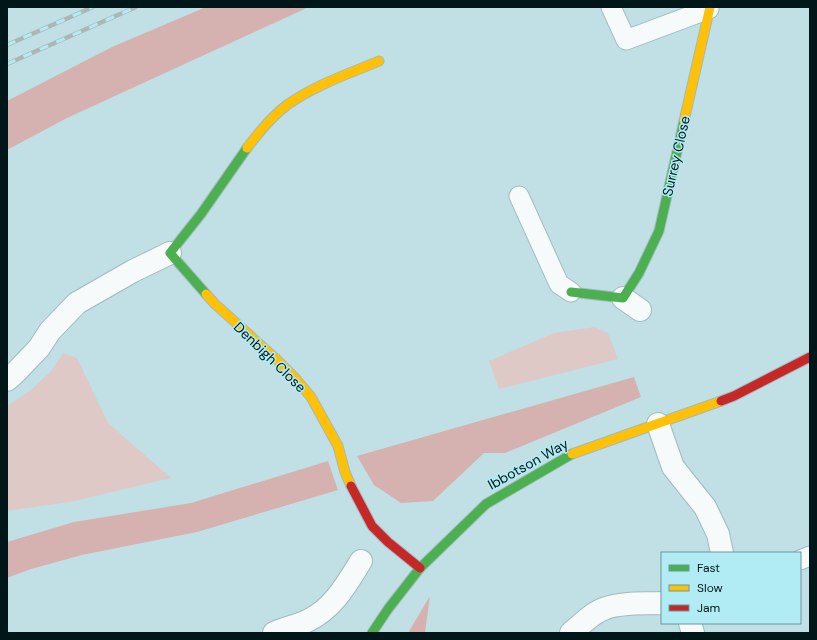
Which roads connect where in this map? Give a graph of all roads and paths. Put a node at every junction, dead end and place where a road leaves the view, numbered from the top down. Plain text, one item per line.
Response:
1 (611, 7) edge
2 (709, 8) edge
3 (379, 61) dead end
4 (519, 196) dead end
5 (170, 253) junction
6 (572, 292) joint
7 (810, 357) edge
8 (7, 380) edge
9 (658, 424) junction
10 (722, 552) edge
11 (361, 562) dead end
12 (420, 568) junction
13 (661, 603) edge
14 (288, 631) edge
15 (372, 633) edge
16 (571, 633) edge

1 - 2 lane
2 - 6 street, Surrey Close
3 - 5 street
4 - 6 lane
5 - 8 street
5 - 12 street, Denbigh Close
7 - 9 street, Ibbotson Way
9 - 10 street
9 - 12 street, Ibbotson Way
11 - 14 street
12 - 15 street, Ibbotson Way
13 - 16 street

